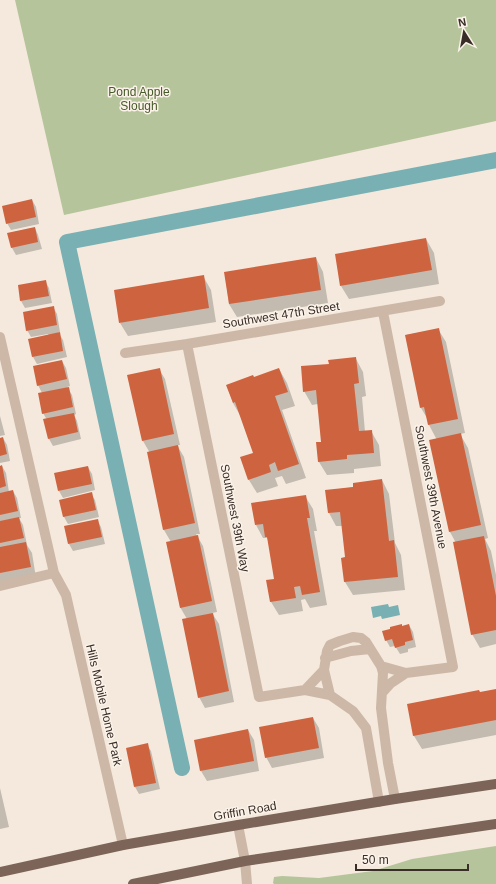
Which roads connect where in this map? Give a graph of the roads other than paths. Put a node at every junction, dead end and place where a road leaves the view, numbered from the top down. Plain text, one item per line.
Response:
1 (440, 301) dead end
2 (383, 312) junction
3 (0, 337) edge
4 (187, 344) junction
5 (125, 353) dead end
6 (54, 573) junction
7 (0, 586) edge
8 (382, 666) junction
9 (324, 670) junction
10 (406, 674) junction
11 (305, 690) junction
12 (382, 693) junction
13 (330, 695) junction
14 (496, 784) edge
15 (396, 799) junction
16 (379, 802) junction
17 (496, 824) edge
18 (238, 825) junction
19 (123, 845) junction
20 (245, 861) junction
21 (0, 872) edge
22 (133, 884) edge
23 (247, 884) edge

1 - 2 street, Southwest 47th Street
2 - 4 street, Southwest 47th Street
2 - 10 street, Southwest 39th Avenue
3 - 6 street, Hills Mobile Home Park
4 - 5 street, Southwest 47th Street
4 - 11 street, Southwest 39th Way
6 - 7 street
6 - 19 street, Hills Mobile Home Park
8 - 9 street
8 - 10 street
8 - 12 street
9 - 11 street
9 - 13 street
10 - 12 street
11 - 13 street
12 - 15 street
13 - 16 street
14 - 15 main road, Griffin Road
15 - 16 main road, Griffin Road
16 - 18 main road, Griffin Road
17 - 20 main road
18 - 19 main road, Griffin Road
18 - 20 street
19 - 21 main road, Griffin Road
20 - 22 main road
20 - 23 street

